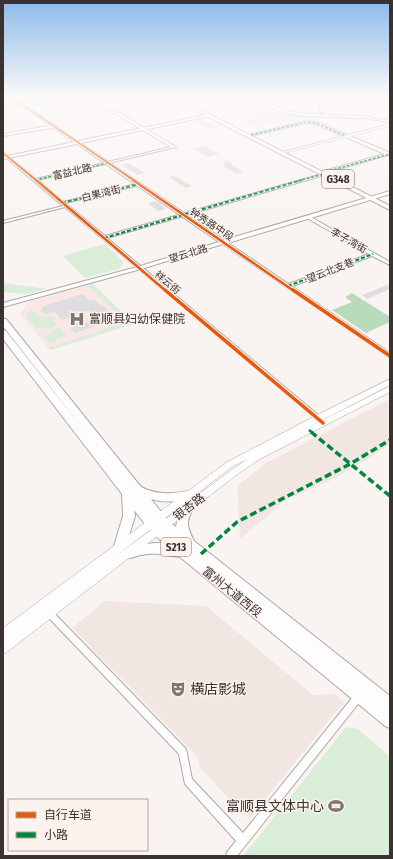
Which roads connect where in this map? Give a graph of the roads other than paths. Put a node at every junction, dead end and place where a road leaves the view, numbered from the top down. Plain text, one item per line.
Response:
1 (71, 137) edge
2 (106, 137) edge
3 (157, 137) edge
4 (252, 137) edge
5 (254, 137) edge
6 (348, 137) joint
7 (79, 143) junction
8 (3, 153) edge
9 (284, 153) junction
10 (390, 155) edge
11 (5, 158) edge
12 (108, 163) junction
13 (324, 173) junction
14 (35, 180) junction
15 (139, 184) junction
16 (390, 192) edge
17 (373, 198) junction
18 (64, 205) junction
19 (390, 206) edge
20 (184, 215) junction
21 (308, 217) junction
22 (3, 222) edge
23 (104, 238) junction
24 (224, 242) junction
25 (373, 254) junction
26 (390, 264) edge
27 (139, 268) junction
28 (288, 286) junction
29 (3, 304) edge
30 (3, 321) edge
31 (3, 333) edge
32 (390, 356) edge
33 (390, 382) edge
34 (390, 389) edge
35 (321, 420) junction
36 (132, 492) junction
37 (188, 501) junction
38 (158, 524) junction
39 (124, 550) junction
40 (189, 551) junction
41 (49, 613) junction
42 (3, 635) edge
43 (3, 648) edge
44 (359, 696) junction
45 (390, 705) edge
46 (390, 721) edge
47 (243, 841) junction
48 (231, 856) edge

1 - 7 street, 钟秀路中段
2 - 7 street
3 - 12 street, 富益北路
4 - 9 main road, G348
5 - 9 main road, G348
6 - 9 main road
6 - 10 street
7 - 11 street
7 - 12 street, 钟秀路中段
8 - 11 street, 祥云街
9 - 13 main road, G348
10 - 13 street
11 - 14 street, 祥云街
12 - 14 street, 富益北路
12 - 15 street, 钟秀路中段
13 - 17 main road, G348
13 - 20 street
14 - 18 street, 祥云街
15 - 18 street, 白果湾街
15 - 20 street, 钟秀路中段
16 - 17 street, 望云北路
17 - 19 main road, G348
17 - 21 street, 望云北路
18 - 22 street, 白果湾街
18 - 23 street, 祥云街
20 - 23 street
20 - 24 street, 钟秀路中段
21 - 24 street, 望云北路
21 - 25 street, 李子湾街
23 - 27 street, 祥云街
24 - 27 street, 望云北路
24 - 28 street, 钟秀路中段
25 - 26 street, 李子湾街
25 - 28 street, 望云北支巷
27 - 29 street, 望云北路
27 - 35 street, 祥云街
28 - 32 street, 钟秀路中段
30 - 36 main road, 富州大道西段 / S213
31 - 36 main road, 富州大道西段 / S213
33 - 35 main road, 银杏路
34 - 35 main road, 银杏路
35 - 37 main road, 银杏路
36 - 37 main road
36 - 38 main road, 富州大道西段 / S213
36 - 39 main road
37 - 38 main road, 银杏路
37 - 40 main road
38 - 39 main road, 银杏路
38 - 40 main road, 富州大道西段 / S213
39 - 40 main road
39 - 41 main road, 银杏路
39 - 42 main road, 银杏路
40 - 44 main road, 富州大道西段 / S213
40 - 45 main road, 富州大道西段 / S213
41 - 43 main road, 银杏路
41 - 47 street
44 - 46 main road, 富州大道西段 / S213
44 - 47 street
47 - 48 street

